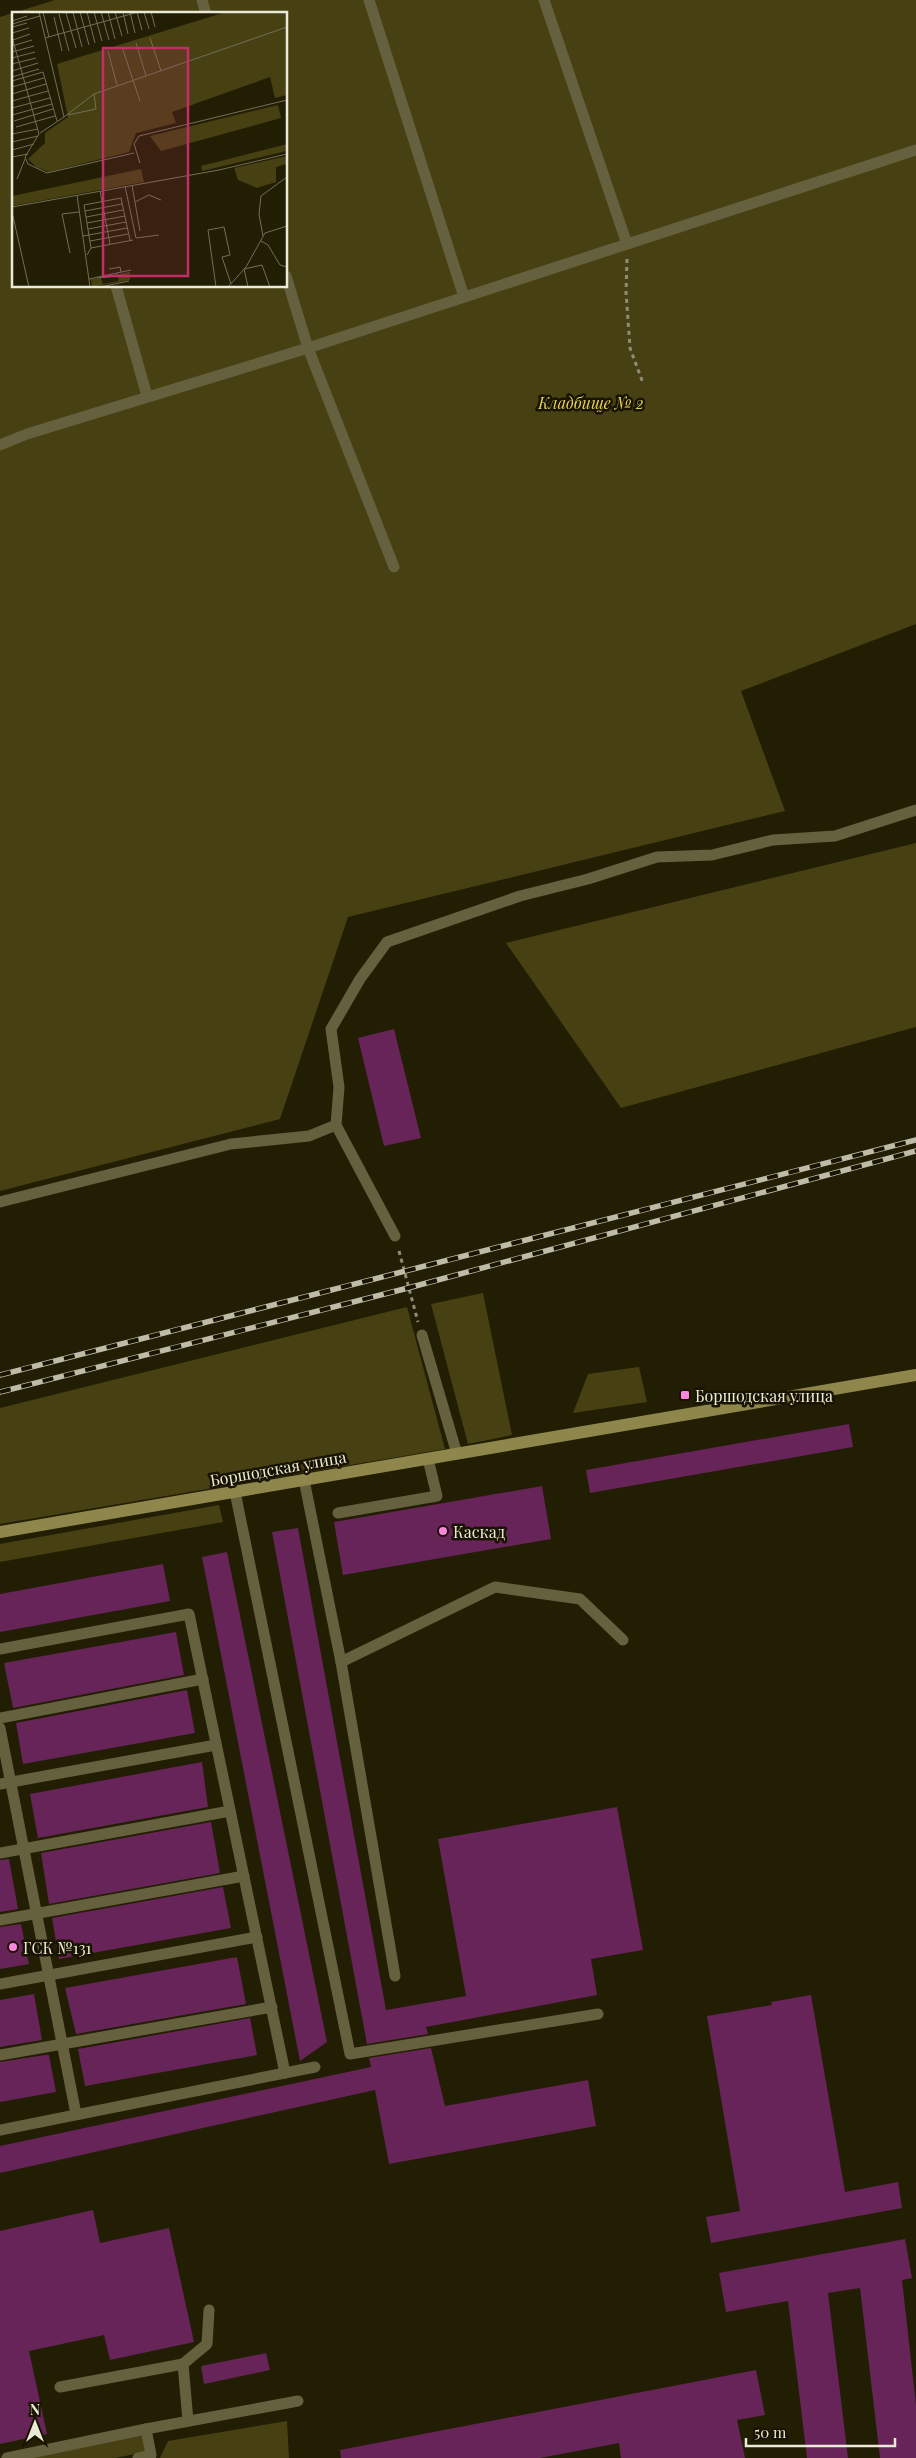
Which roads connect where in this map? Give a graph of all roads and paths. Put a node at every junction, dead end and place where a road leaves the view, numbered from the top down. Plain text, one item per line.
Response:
1 (368, 0) edge
2 (544, 0) edge
3 (916, 150) edge
4 (627, 244) junction
5 (288, 283) edge
6 (117, 288) edge
7 (464, 297) junction
8 (308, 348) junction
9 (643, 383) dead end
10 (147, 396) junction
11 (0, 445) edge
12 (394, 568) dead end
13 (916, 810) edge
14 (336, 1125) junction
15 (0, 1202) edge
16 (395, 1236) joint
17 (422, 1335) joint
18 (916, 1375) edge
19 (458, 1454) junction
20 (428, 1459) junction
21 (304, 1480) junction
22 (235, 1492) junction
23 (338, 1513) dead end
24 (0, 1532) edge
25 (623, 1640) dead end
26 (0, 1649) edge
27 (341, 1662) junction
28 (203, 1679) junction
29 (0, 1718) edge
30 (0, 1728) edge
31 (216, 1744) junction
32 (5, 1783) edge
33 (230, 1811) junction
34 (24, 1848) junction
35 (0, 1853) edge
36 (244, 1876) junction
37 (37, 1914) junction
38 (0, 1920) edge
39 (257, 1937) junction
40 (49, 1975) junction
41 (395, 1976) dead end
42 (0, 1984) edge
43 (272, 2007) junction
44 (598, 2014) dead end
45 (62, 2044) junction
46 (0, 2055) edge
47 (315, 2067) dead end
48 (285, 2073) junction
49 (76, 2114) junction
50 (0, 2130) edge
51 (209, 2310) dead end
52 (183, 2364) junction
53 (60, 2387) dead end
54 (298, 2401) dead end
55 (188, 2421) junction
56 (146, 2429) junction
57 (7, 2458) edge
58 (138, 2458) edge

1 - 7 lane
2 - 4 lane
3 - 4 lane
4 - 7 lane
4 - 9 path
5 - 8 lane
6 - 10 lane
7 - 8 lane
8 - 10 lane
8 - 12 lane
10 - 11 lane
13 - 14 lane
14 - 15 lane
14 - 16 lane
16 - 17 path
17 - 19 lane
18 - 19 street, Боршодская улица
19 - 20 street, Боршодская улица
20 - 21 street, Боршодская улица
20 - 23 lane
21 - 22 street, Боршодская улица
21 - 27 lane
22 - 24 street, Боршодская улица
22 - 44 lane
25 - 27 lane
26 - 28 lane
27 - 41 lane
28 - 29 lane
28 - 31 lane
30 - 32 lane
31 - 32 lane
31 - 33 lane
32 - 34 lane
33 - 34 lane
33 - 36 lane
34 - 35 lane
34 - 37 lane
36 - 37 lane
36 - 39 lane
37 - 38 lane
37 - 40 lane
39 - 40 lane
39 - 43 lane
40 - 42 lane
40 - 45 lane
43 - 45 lane
43 - 48 lane
45 - 46 lane
45 - 49 lane
47 - 48 lane
48 - 49 lane
49 - 50 lane
51 - 52 lane
52 - 53 lane
52 - 55 lane
54 - 55 lane
55 - 56 lane
56 - 57 lane
56 - 58 lane

